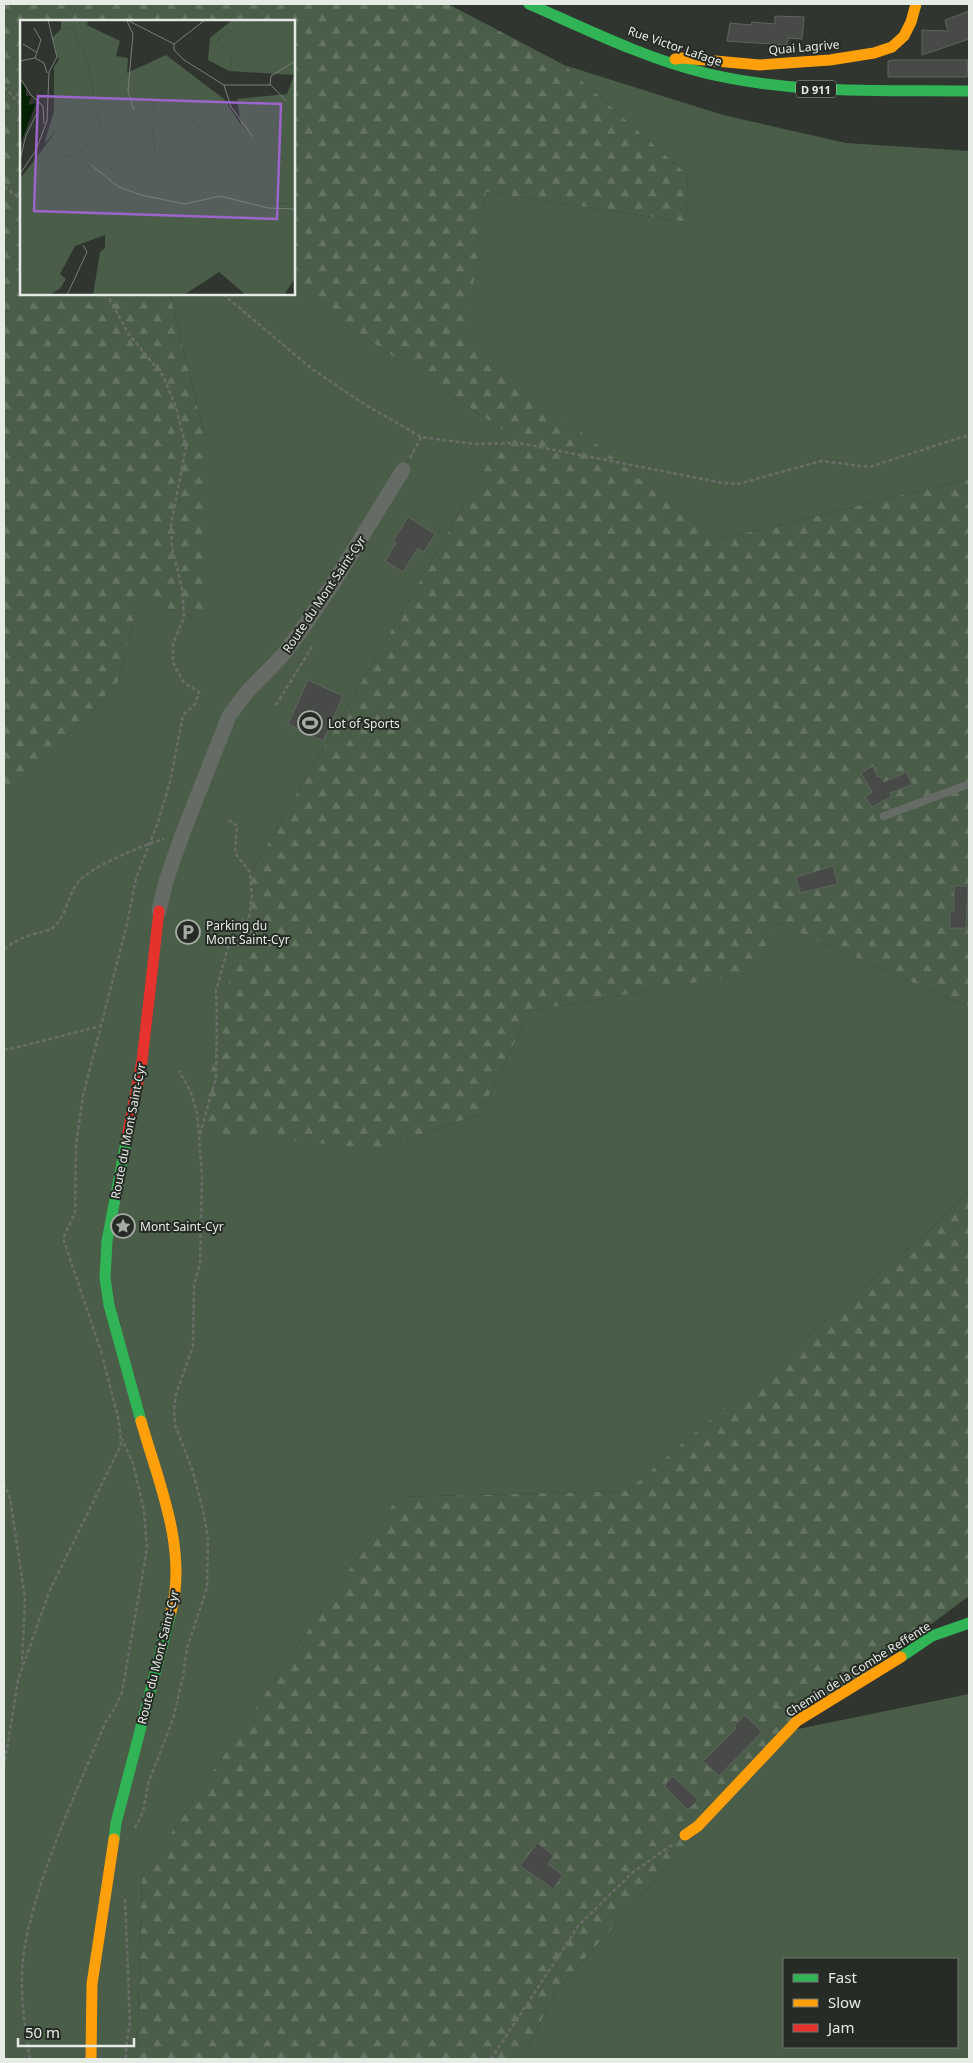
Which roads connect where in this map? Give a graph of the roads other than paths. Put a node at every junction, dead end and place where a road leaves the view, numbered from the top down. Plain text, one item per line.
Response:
1 (529, 4) edge
2 (916, 4) edge
3 (667, 60) junction
4 (969, 91) edge
5 (403, 470) road end
6 (969, 784) edge
7 (884, 816) dead end
8 (160, 911) joint
9 (969, 1623) edge
10 (685, 1835) road end
11 (91, 2059) edge

1 - 3 street, Rue Victor Lafage / D 911
2 - 3 street, Quai Lagrive
3 - 4 street, Rue Victor Lafage / D 911
5 - 8 street, Route du Mont Saint-Cyr
6 - 7 lane
8 - 11 street, Route du Mont Saint-Cyr
9 - 10 street, Chemin de la Combe Reffente

